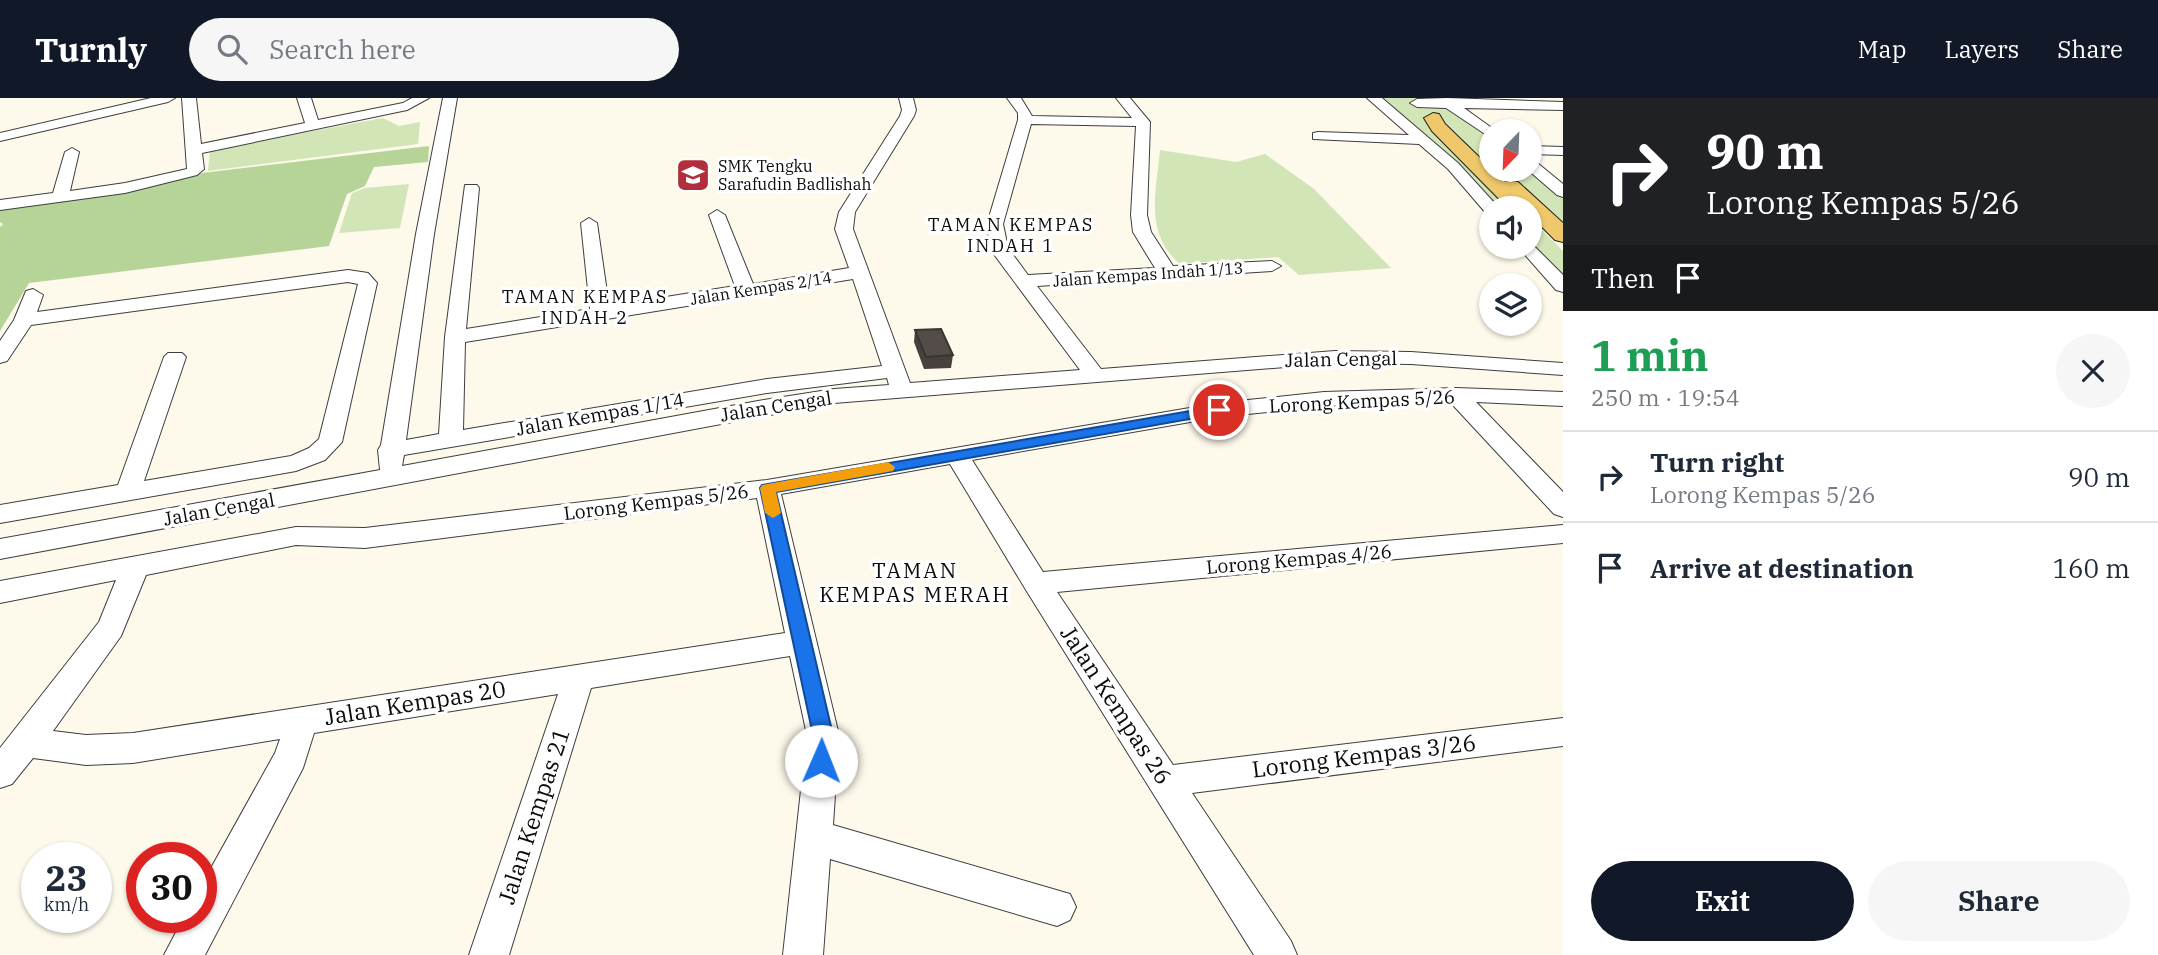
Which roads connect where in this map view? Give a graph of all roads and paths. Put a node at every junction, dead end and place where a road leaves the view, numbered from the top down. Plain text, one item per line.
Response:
1 (95, 98) edge
2 (168, 98) edge
3 (189, 98) edge
4 (304, 98) edge
5 (450, 98) edge
6 (905, 98) edge
7 (1014, 98) edge
8 (1123, 98) edge
9 (1374, 98) edge
10 (1533, 98) edge
11 (1563, 99) edge
12 (420, 100) edge
13 (1414, 100) edge
14 (1446, 101) edge
15 (1563, 106) edge
16 (95, 113) junction
17 (1462, 113) junction
18 (1563, 115) edge
19 (1433, 118) junction
20 (1025, 120) junction
21 (1143, 122) junction
22 (313, 125) junction
23 (1479, 125) edge
24 (1318, 136) dead end
25 (0, 137) edge
26 (1422, 140) junction
27 (194, 150) junction
28 (1542, 150) edge
29 (1563, 151) edge
30 (72, 152) dead end
31 (1479, 156) edge
32 (1542, 174) edge
33 (1506, 182) edge
34 (471, 188) dead end
35 (1563, 192) edge
36 (1480, 196) edge
37 (1508, 196) edge
38 (60, 197) junction
39 (0, 205) edge
40 (717, 215) dead end
41 (589, 223) dead end
42 (1542, 230) edge
43 (1563, 235) edge
44 (1563, 251) edge
45 (1538, 259) edge
46 (1272, 266) dead end
47 (860, 272) junction
48 (1167, 272) junction
49 (1024, 281) junction
50 (1563, 286) edge
51 (746, 290) junction
52 (33, 295) dead end
53 (600, 313) junction
54 (24, 320) junction
55 (454, 337) junction
56 (0, 357) edge
57 (175, 357) dead end
58 (1563, 369) edge
59 (1095, 376) junction
60 (898, 380) junction
61 (1456, 396) junction
62 (1563, 399) edge
63 (451, 439) junction
64 (390, 450) junction
65 (957, 455) junction
66 (389, 478) junction
67 (768, 488) junction
68 (128, 492) junction
69 (1563, 508) edge
70 (0, 514) edge
71 (1563, 534) edge
72 (0, 549) edge
73 (135, 567) junction
74 (1036, 583) junction
75 (0, 592) edge
76 (803, 642) junction
77 (579, 677) junction
78 (301, 721) junction
79 (1563, 732) edge
80 (26, 743) junction
81 (0, 773) edge
82 (1166, 781) junction
83 (814, 837) junction
84 (1057, 907) dead end
85 (184, 955) edge
86 (489, 955) edge
87 (803, 955) edge
88 (1277, 955) edge

1 - 16 street
2 - 16 street
3 - 27 street
4 - 22 street
5 - 64 street
6 - 47 street
7 - 20 street
8 - 21 street
9 - 26 street
10 - 11 street
12 - 22 street
13 - 14 street
13 - 19 main road
14 - 15 street
14 - 17 street
16 - 25 street
17 - 18 street
17 - 23 street
19 - 31 main road
19 - 37 main road
20 - 21 street
20 - 49 street
21 - 48 street
22 - 27 street
24 - 26 street
26 - 36 street
27 - 38 street
28 - 29 street
30 - 38 street
32 - 35 street
33 - 43 main road
34 - 55 street
38 - 39 street
40 - 51 street
41 - 53 street
42 - 44 main road
45 - 50 street
46 - 48 street, Jalan Kempas Indah 1/13
47 - 51 street, Jalan Kempas 2/14
47 - 60 street
48 - 49 street, Jalan Kempas Indah 1/13
49 - 59 street
51 - 53 street, Jalan Kempas 2/14
52 - 54 street
53 - 55 street, Jalan Kempas 2/14
54 - 56 street
54 - 68 street
55 - 63 street
57 - 68 street
58 - 59 street, Jalan Cengal
59 - 60 street, Jalan Cengal
60 - 63 street, Jalan Kempas 1/14
60 - 66 street, Jalan Cengal
61 - 62 street, Lorong Kempas 5/26
61 - 65 street, Lorong Kempas 5/26
61 - 69 street
63 - 64 street, Jalan Kempas 1/14
64 - 66 street
65 - 67 street, Lorong Kempas 5/26
65 - 74 street, Jalan Kempas 26
66 - 72 street, Jalan Cengal
67 - 73 street, Lorong Kempas 5/26
67 - 76 street
68 - 70 street
71 - 74 street, Lorong Kempas 4/26
73 - 75 street, Lorong Kempas 5/26
73 - 80 street
74 - 82 street, Jalan Kempas 26
76 - 77 street, Jalan Kempas 20
76 - 83 street
77 - 78 street, Jalan Kempas 20
77 - 86 street, Jalan Kempas 21
78 - 80 street, Jalan Kempas 20
78 - 85 street
79 - 82 street, Lorong Kempas 3/26
80 - 81 street
82 - 88 street, Jalan Kempas 26
83 - 84 street
83 - 87 street

